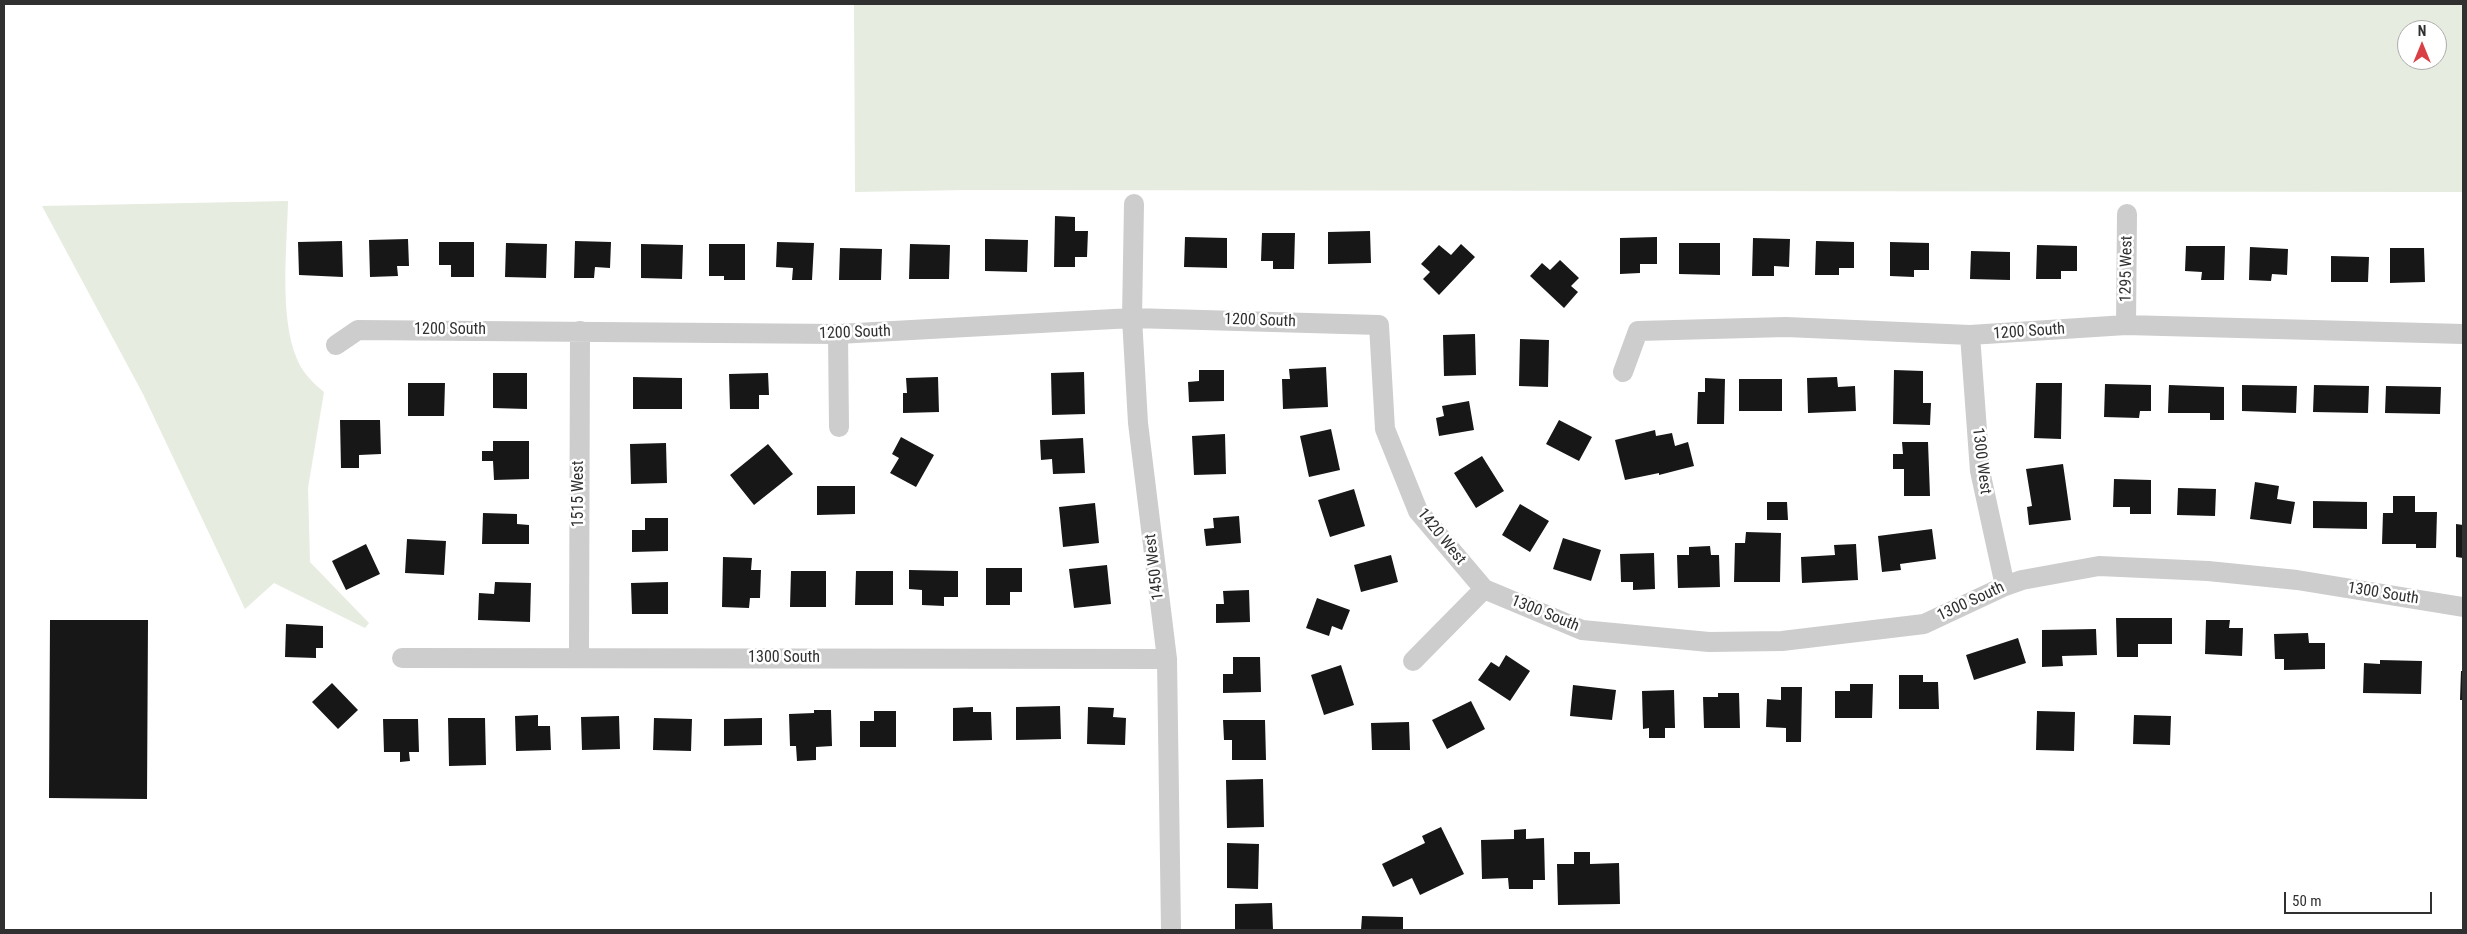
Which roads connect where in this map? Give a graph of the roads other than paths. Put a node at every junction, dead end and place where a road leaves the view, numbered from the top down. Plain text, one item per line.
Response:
1 (1134, 204) dead end
2 (2127, 214) dead end
3 (1132, 318) junction
4 (1379, 325) joint
5 (2126, 325) junction
6 (580, 331) junction
7 (838, 334) junction
8 (2463, 334) edge
9 (1970, 335) junction
10 (336, 345) dead end
11 (1623, 372) dead end
12 (839, 427) dead end
13 (2005, 586) junction
14 (1484, 589) junction
15 (2463, 607) edge
16 (579, 657) junction
17 (402, 658) dead end
18 (1167, 659) junction
19 (1413, 661) dead end
20 (1171, 930) edge

1 - 3 street, 1450 West
2 - 5 street, 1295 West
3 - 4 street, 1200 South
3 - 7 street, 1200 South
3 - 18 street, 1450 West
4 - 14 street, 1420 West
5 - 8 street, 1200 South
5 - 9 street, 1200 South
6 - 7 street, 1200 South
6 - 10 street, 1200 South
6 - 16 street, 1515 West
7 - 12 street
9 - 11 street, 1200 South
9 - 13 street, 1300 West
13 - 14 street, 1300 South
13 - 15 street, 1300 South
14 - 19 street
16 - 17 street, 1300 South
16 - 18 street, 1300 South
18 - 20 street, 1450 West

